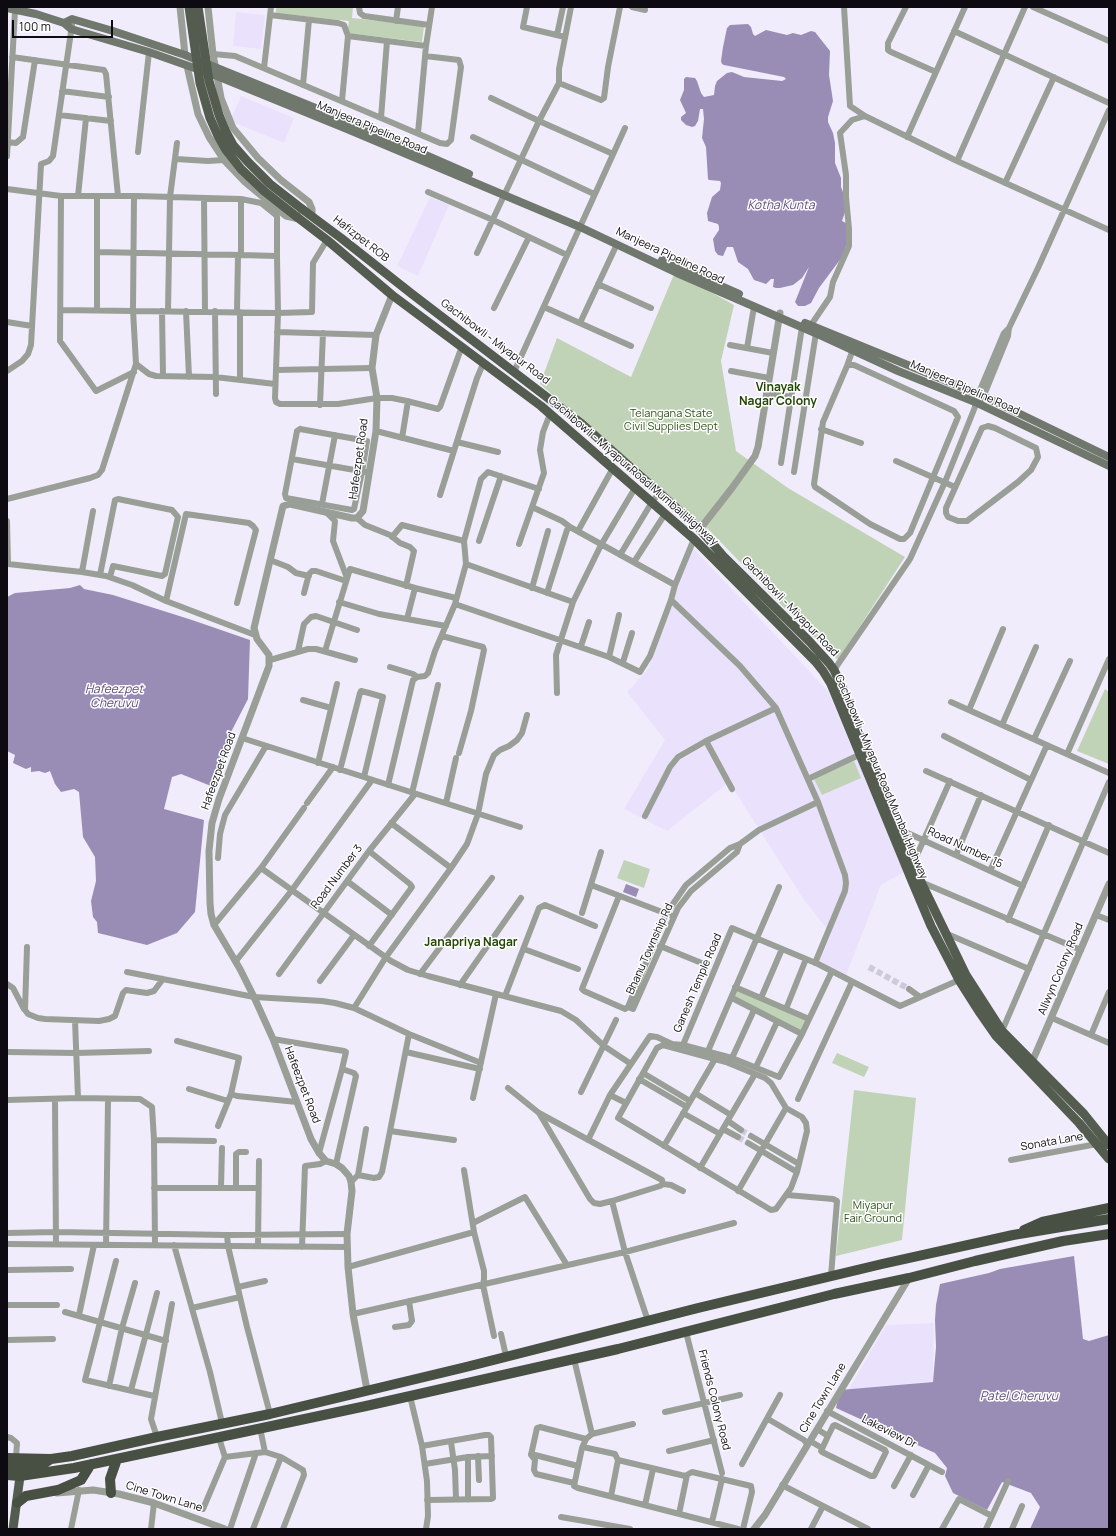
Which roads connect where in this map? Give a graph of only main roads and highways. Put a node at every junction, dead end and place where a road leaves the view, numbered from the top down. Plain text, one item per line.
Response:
1 (189, 7) edge
2 (198, 7) edge
3 (11, 9) edge
4 (33, 11) edge
5 (64, 23) junction
6 (330, 118) junction
7 (300, 215) junction
8 (581, 225) junction
9 (395, 281) joint
10 (780, 315) junction
11 (888, 361) junction
12 (1109, 457) edge
13 (1109, 466) edge
14 (731, 570) junction
15 (1109, 1145) edge
16 (1109, 1159) edge
17 (1109, 1208) edge
18 (1109, 1219) edge
19 (1109, 1234) edge
20 (1014, 1235) junction
21 (187, 1430) junction
22 (172, 1434) junction
23 (191, 1444) junction
24 (175, 1447) junction
25 (51, 1459) junction
26 (117, 1459) junction
27 (92, 1464) junction
28 (9, 1469) edge
29 (20, 1472) junction
30 (111, 1493) road end
31 (17, 1503) junction
32 (13, 1529) edge

1 - 7 main road, bridge
2 - 7 main road, bridge
3 - 4 main road
4 - 5 main road
5 - 6 main road, Manjeera Pipeline Road
5 - 6 main road, Manjeera Pipeline Road
6 - 8 main road, Manjeera Pipeline Road
7 - 9 main road, Hafizpet ROB
7 - 14 main road, Gachibowli - Miyapur Road Mumbai Highway
8 - 10 main road, Manjeera Pipeline Road
8 - 10 main road, Manjeera Pipeline Road
9 - 14 main road, Gachibowli - Miyapur Road
10 - 11 main road, Manjeera Pipeline Road
10 - 11 main road, Manjeera Pipeline Road
11 - 12 main road, Manjeera Pipeline Road
11 - 13 main road, Manjeera Pipeline Road
14 - 15 main road, Gachibowli - Miyapur Road
14 - 16 main road, Gachibowli - Miyapur Road Mumbai Highway
17 - 20 highway
18 - 20 highway
19 - 23 highway
20 - 21 highway
21 - 22 highway
21 - 23 highway
22 - 24 highway
22 - 25 highway
23 - 24 highway
24 - 26 highway
25 - 28 highway
25 - 29 highway
26 - 27 highway
26 - 30 highway
27 - 29 highway
27 - 31 highway
28 - 29 highway
29 - 31 main road
31 - 32 main road

